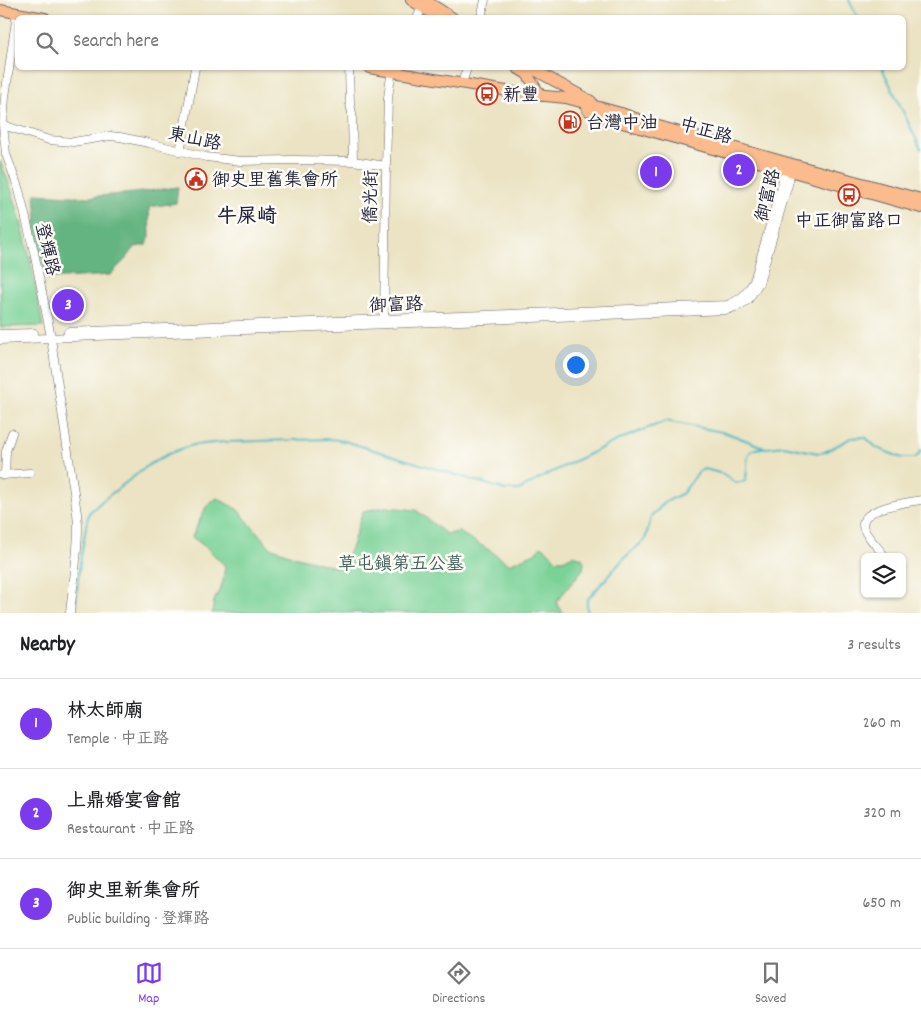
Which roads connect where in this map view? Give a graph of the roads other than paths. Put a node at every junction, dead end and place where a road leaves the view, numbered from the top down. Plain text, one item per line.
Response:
1 (411, 0) edge
2 (485, 0) edge
3 (424, 3) edge
4 (0, 10) edge
5 (17, 13) joint
6 (29, 15) edge
7 (418, 15) edge
8 (436, 15) edge
9 (446, 15) edge
10 (482, 15) edge
11 (15, 26) edge
12 (195, 70) edge
13 (349, 70) edge
14 (392, 70) edge
15 (397, 70) edge
16 (466, 70) edge
17 (520, 70) edge
18 (535, 70) edge
19 (462, 84) junction
20 (541, 96) junction
21 (605, 108) junction
22 (3, 124) junction
23 (180, 152) junction
24 (352, 161) junction
25 (386, 166) junction
26 (790, 169) junction
27 (921, 199) edge
28 (921, 208) edge
29 (384, 322) junction
30 (0, 334) edge
31 (51, 335) junction
32 (0, 340) edge
33 (12, 433) dead end
34 (30, 473) dead end
35 (3, 475) edge
36 (921, 500) edge
37 (882, 553) edge
38 (70, 613) edge

1 - 3 main road
2 - 10 street
3 - 7 street
3 - 8 main road
3 - 9 main road
4 - 5 main road
5 - 6 main road
11 - 22 street, 登輝路
12 - 23 street
13 - 24 street
14 - 25 street, 僑光街
15 - 19 main road, 中正路
16 - 19 street
17 - 20 main road
18 - 21 main road
19 - 20 main road, 中正路
20 - 21 main road, 中正路
20 - 26 main road, 中正路
21 - 26 main road, 中正路
22 - 23 street, 東山路
22 - 31 street, 登輝路
23 - 24 street, 東山路
24 - 25 street, 東山路
25 - 29 street, 僑光街
26 - 27 main road, 中正路
26 - 28 main road, 中正路
26 - 29 street, 御富路
29 - 31 street, 御富路
30 - 31 street, 御富路
31 - 32 street, 御富路
31 - 38 street, 登輝路
33 - 35 street
34 - 35 street
36 - 37 street

